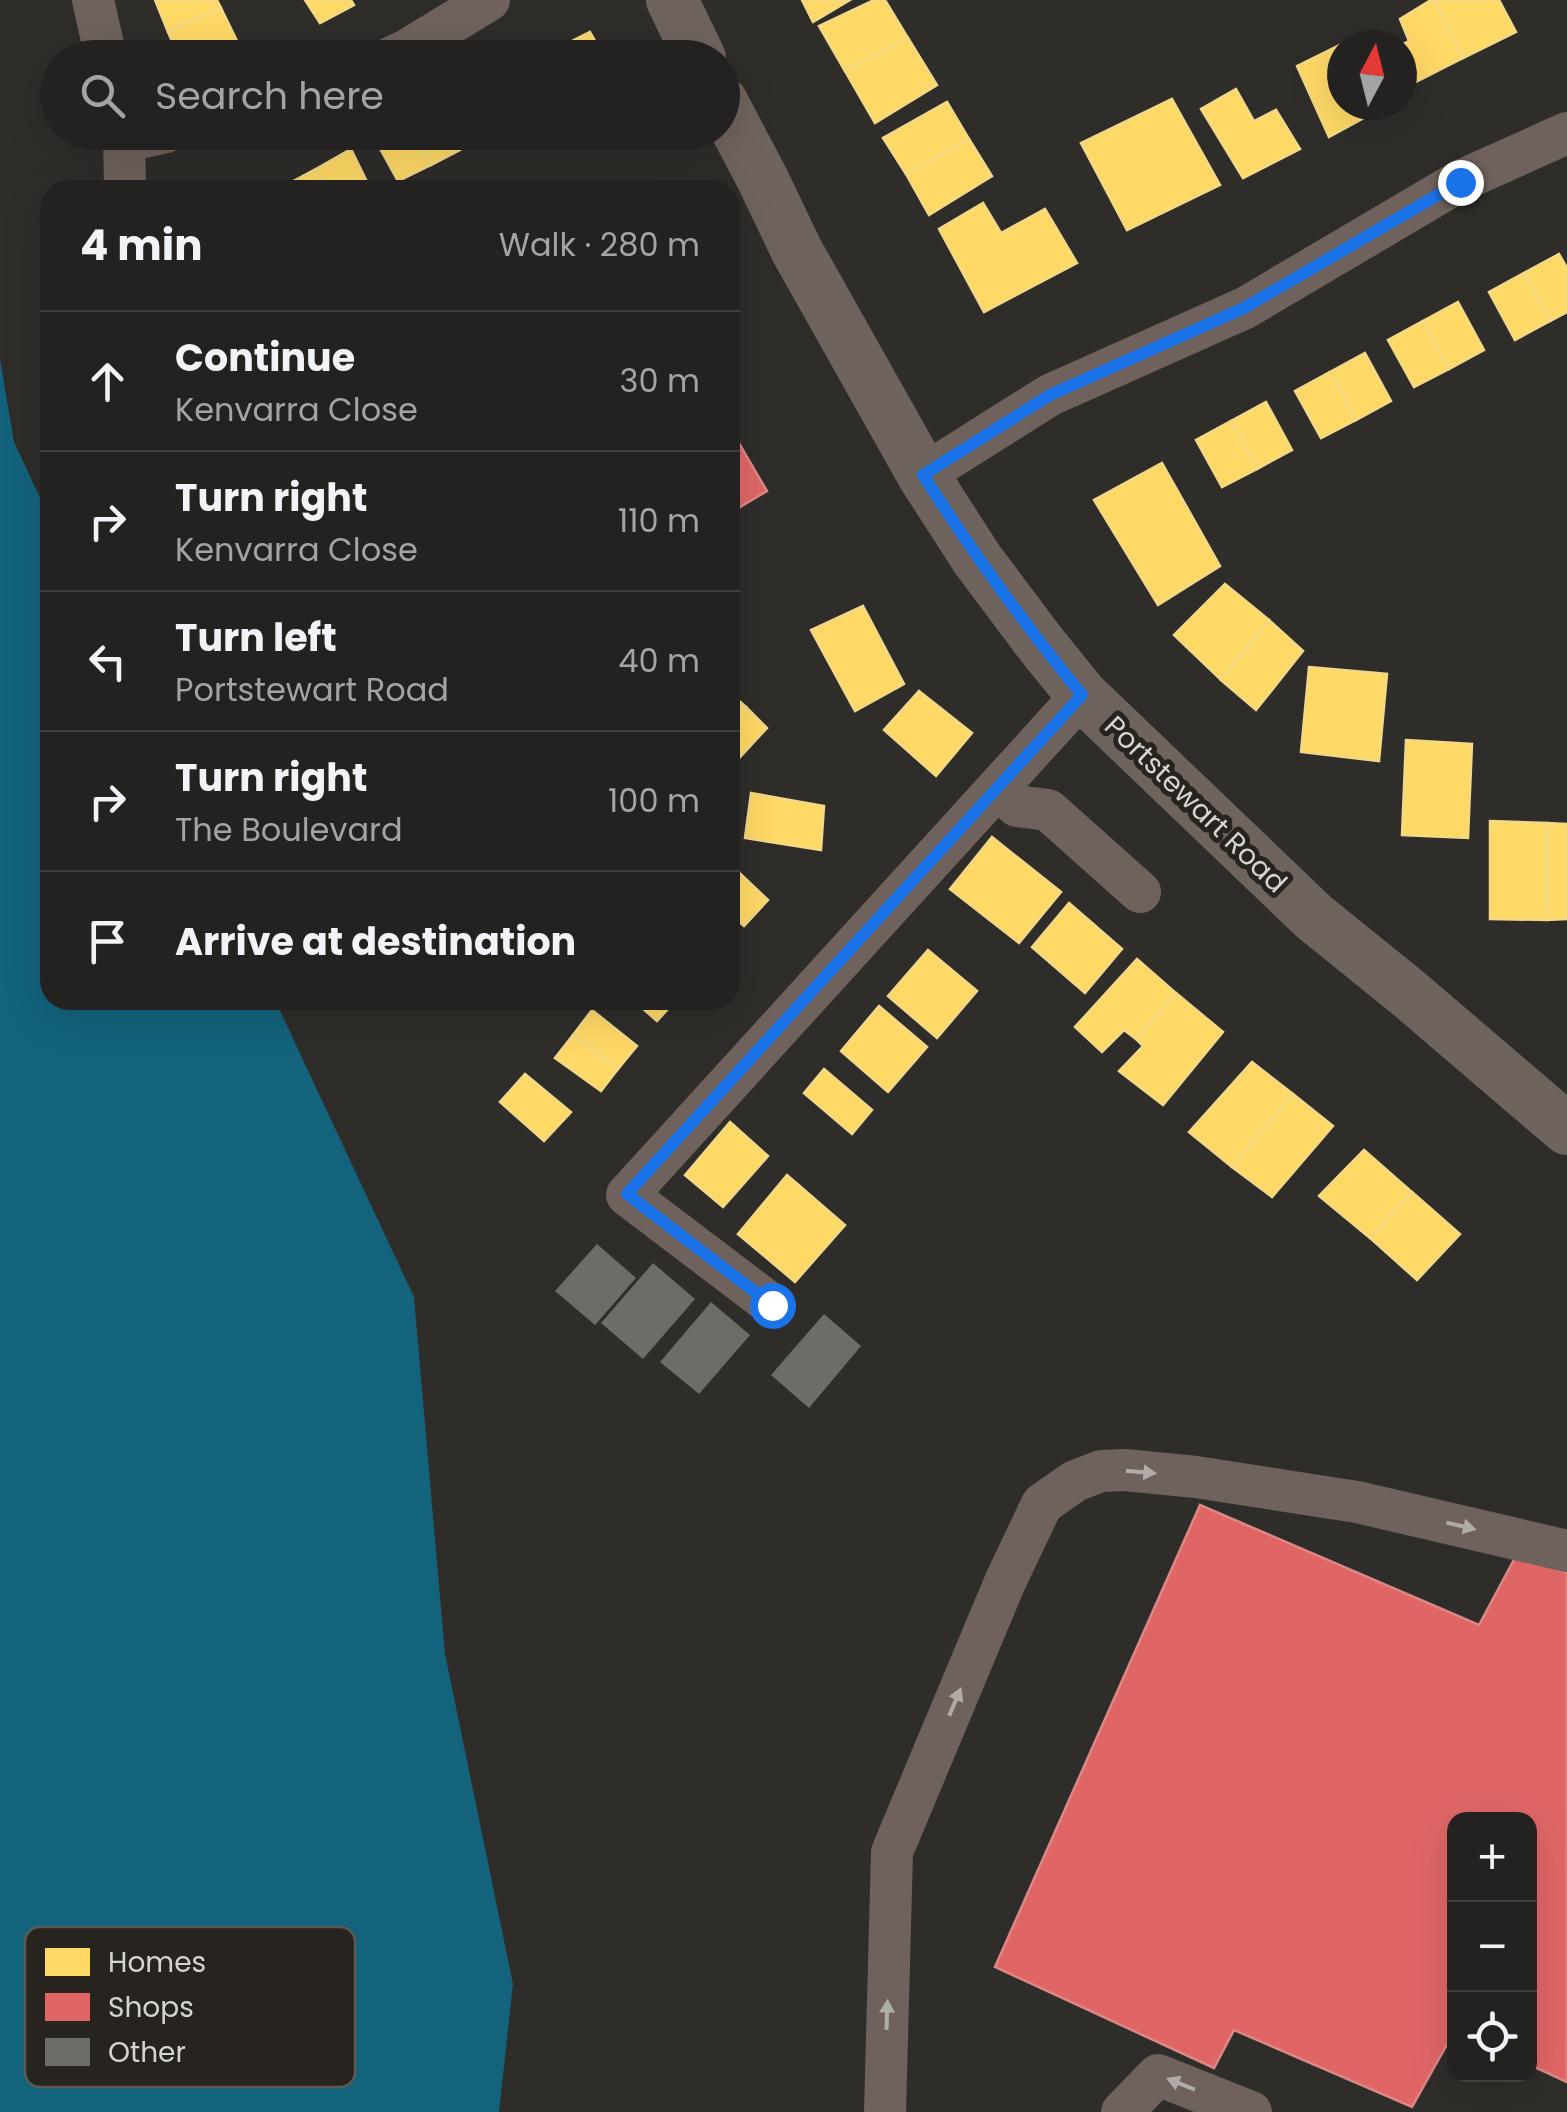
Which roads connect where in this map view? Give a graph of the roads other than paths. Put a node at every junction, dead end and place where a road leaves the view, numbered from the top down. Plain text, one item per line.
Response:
1 (92, 0) edge
2 (488, 0) edge
3 (672, 0) edge
4 (102, 40) edge
5 (423, 40) edge
6 (691, 40) edge
7 (1567, 133) edge
8 (740, 136) edge
9 (135, 150) edge
10 (128, 180) edge
11 (923, 475) junction
12 (1082, 695) junction
13 (997, 789) junction
14 (1140, 892) dead end
15 (1567, 1129) edge
16 (772, 1305) dead end
17 (1567, 1550) edge
18 (884, 2112) edge
19 (1122, 2112) edge
20 (1251, 2112) edge

1 - 4 street
2 - 5 street
3 - 6 main road
7 - 11 street
8 - 11 main road, Portstewart Road
9 - 10 street
11 - 12 main road, Portstewart Road
12 - 13 street
12 - 15 main road, Portstewart Road
13 - 14 street
13 - 16 street
18 -> 17 street
20 -> 19 street

